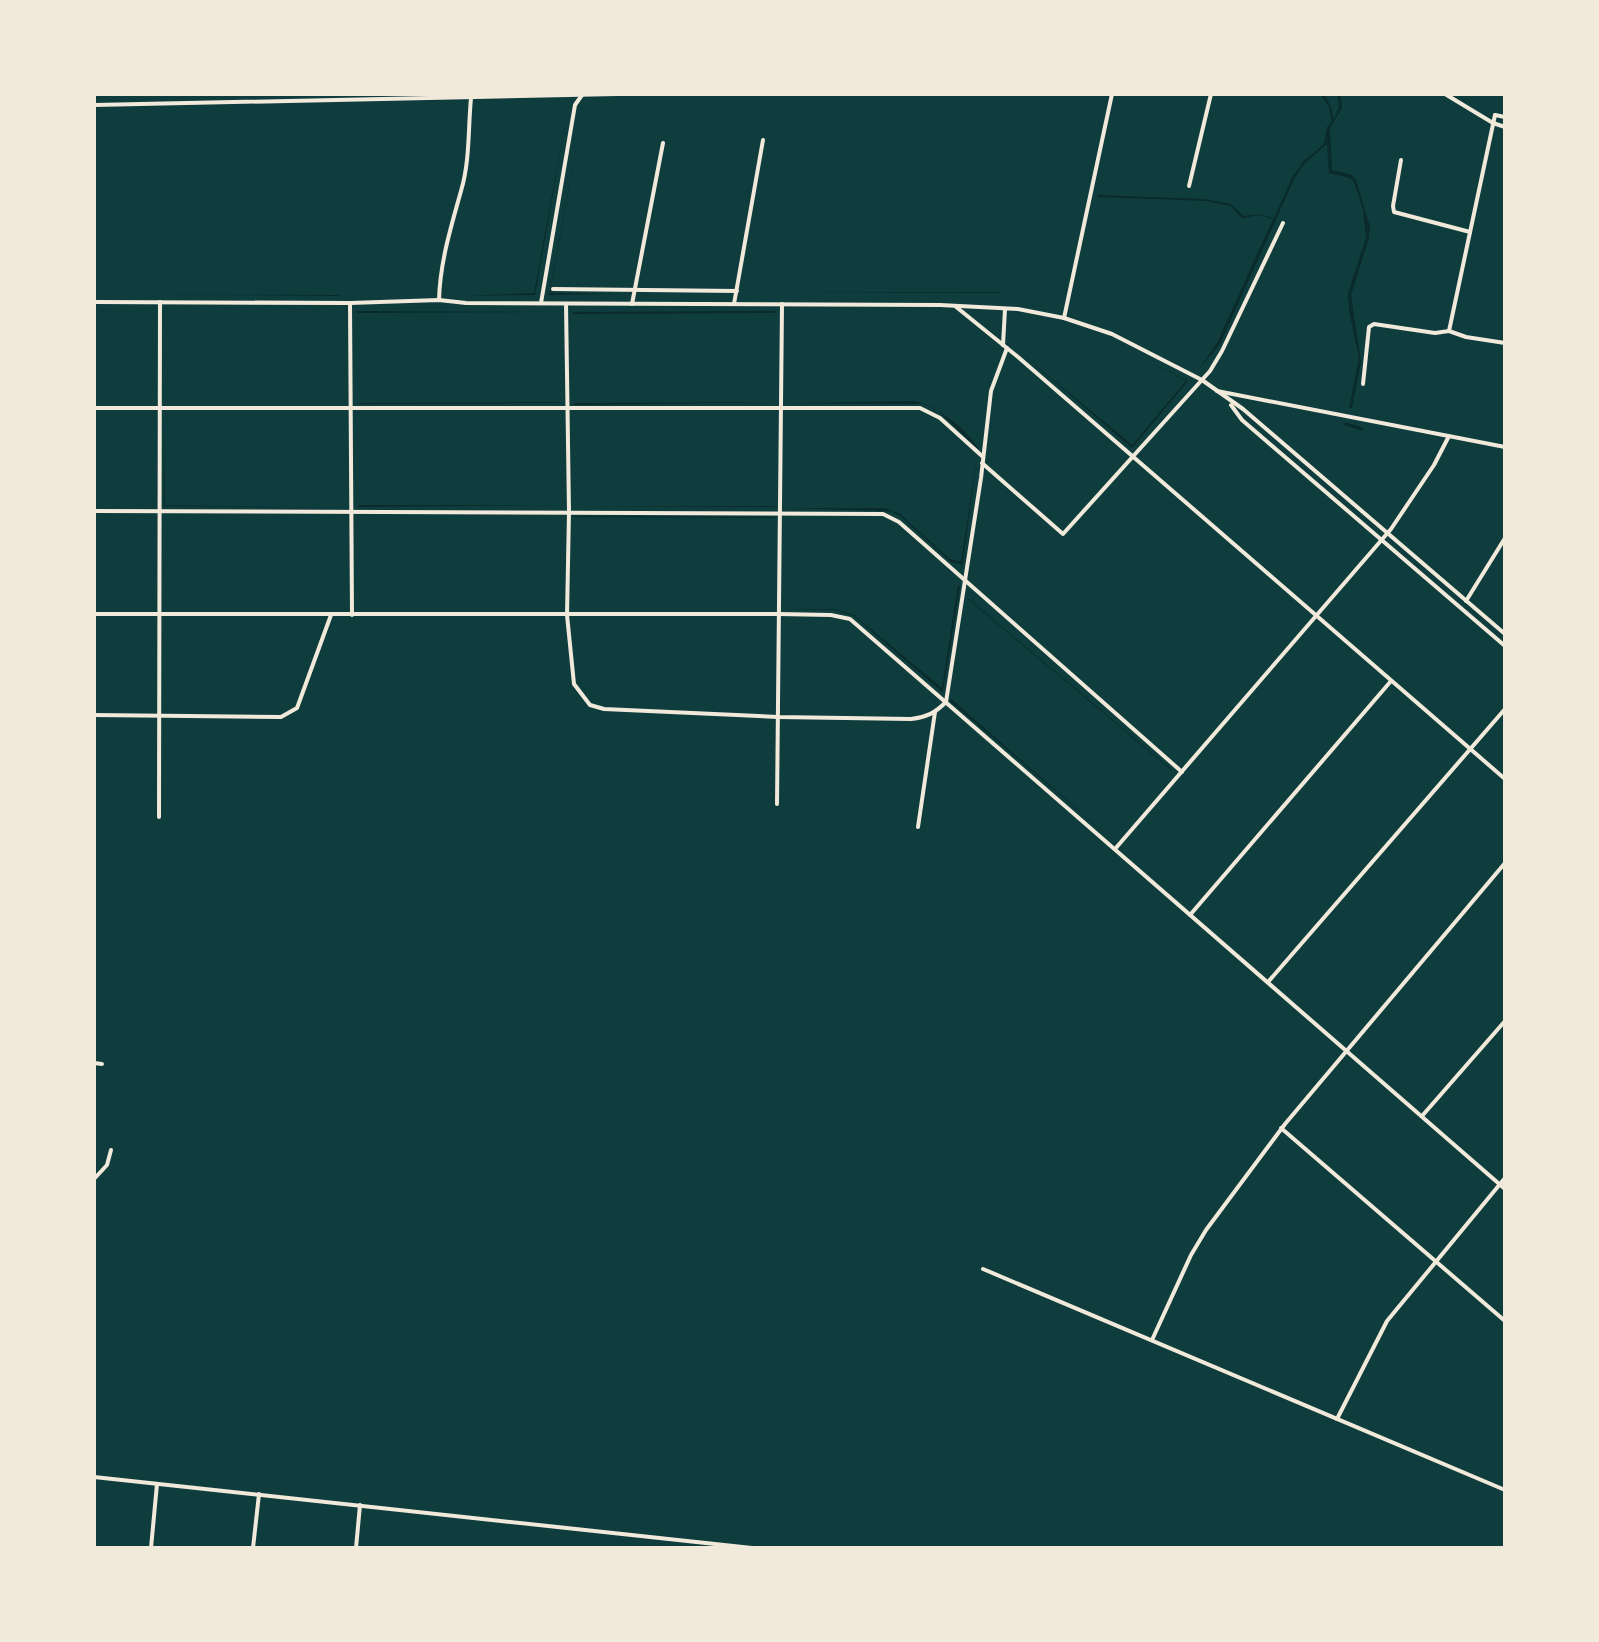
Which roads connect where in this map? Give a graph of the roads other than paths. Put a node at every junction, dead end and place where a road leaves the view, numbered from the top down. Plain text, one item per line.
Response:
1 (287, 94) edge
2 (583, 94) edge
3 (617, 94) edge
4 (1112, 94) edge
5 (1211, 94) edge
6 (1445, 94) edge
7 (471, 97) junction
8 (287, 101) junction
9 (94, 105) edge
10 (1495, 115) junction
11 (1485, 117) junction
12 (1505, 117) edge
13 (1493, 123) junction
14 (1505, 127) edge
15 (763, 140) dead end
16 (663, 143) dead end
17 (1401, 160) dead end
18 (1189, 186) dead end
19 (1283, 223) dead end
20 (1470, 232) junction
21 (549, 289) junction
22 (737, 291) junction
23 (634, 292) junction
24 (439, 300) junction
25 (94, 302) edge
26 (160, 302) junction
27 (350, 303) junction
28 (541, 303) junction
29 (566, 304) junction
30 (632, 304) junction
31 (734, 304) junction
32 (782, 304) junction
33 (954, 305) junction
34 (1005, 309) junction
35 (1064, 318) junction
36 (1449, 331) junction
37 (1505, 343) edge
38 (1005, 346) junction
39 (1202, 380) junction
40 (1363, 384) dead end
41 (1217, 391) junction
42 (1230, 402) junction
43 (568, 407) junction
44 (94, 408) edge
45 (160, 408) junction
46 (781, 408) junction
47 (351, 409) junction
48 (1449, 436) junction
49 (1505, 447) edge
50 (1132, 456) junction
51 (982, 460) junction
52 (94, 511) edge
53 (159, 511) junction
54 (351, 512) junction
55 (569, 512) junction
56 (780, 513) junction
57 (1388, 533) junction
58 (1505, 538) edge
59 (1381, 540) junction
60 (965, 580) junction
61 (1467, 601) junction
62 (1461, 609) junction
63 (94, 614) edge
64 (159, 614) junction
65 (779, 614) junction
66 (331, 615) junction
67 (352, 615) junction
68 (567, 615) junction
69 (1316, 616) junction
70 (1505, 634) edge
71 (1505, 646) edge
72 (1391, 681) junction
73 (946, 702) junction
74 (1505, 709) edge
75 (935, 712) junction
76 (94, 715) edge
77 (158, 716) junction
78 (778, 717) junction
79 (1470, 749) junction
80 (1182, 772) junction
81 (1505, 779) edge
82 (777, 804) dead end
83 (159, 817) dead end
84 (918, 827) dead end
85 (1115, 849) junction
86 (1505, 863) edge
87 (1190, 915) junction
88 (1268, 982) junction
89 (1505, 1021) edge
90 (1346, 1051) junction
91 (94, 1063) edge
92 (102, 1064) dead end
93 (1422, 1116) junction
94 (1281, 1128) junction
95 (111, 1150) dead end
96 (1505, 1178) edge
97 (94, 1179) edge
98 (1500, 1184) junction
99 (1505, 1189) edge
100 (1435, 1261) junction
101 (983, 1269) dead end
102 (1505, 1321) edge
103 (1152, 1340) junction
104 (1337, 1419) junction
105 (94, 1477) edge
106 (157, 1484) junction
107 (1505, 1490) edge
108 (259, 1494) junction
109 (360, 1505) junction
110 (151, 1548) edge
111 (253, 1548) edge
112 (356, 1548) edge
113 (752, 1548) edge

1 - 8 street
2 - 3 street
2 - 7 street
2 - 21 street
4 - 35 street
5 - 18 street
6 - 11 street
7 - 8 street
7 - 24 street
8 - 9 street
10 - 11 street
10 - 12 street
10 - 13 street
11 - 13 street
13 - 14 street
13 - 20 street
15 - 22 street
16 - 23 street
17 - 20 street
19 - 39 street
20 - 36 street
21 - 23 street
21 - 28 street
22 - 23 street
22 - 31 street
23 - 30 street
24 - 27 street
24 - 28 street
25 - 26 street
26 - 27 street
26 - 45 street
27 - 47 street
28 - 29 street
29 - 30 street
29 - 43 street
30 - 31 street
31 - 32 street
32 - 33 street
32 - 46 street
33 - 34 street
33 - 38 street
34 - 35 street
34 - 38 street
35 - 39 street
36 - 37 street
36 - 40 street
38 - 50 street
38 - 51 street
39 - 41 street
39 - 50 street
41 - 42 street
41 - 48 street
42 - 57 street
42 - 59 street
43 - 46 street
43 - 47 street
43 - 55 street
44 - 45 street
45 - 47 street
45 - 53 street
46 - 51 street
46 - 56 street
47 - 54 street
48 - 49 street
48 - 57 street
50 - 51 street
50 - 69 street
51 - 60 street
52 - 53 street
53 - 54 street
53 - 64 street
54 - 55 street
54 - 67 street
55 - 56 street
55 - 68 street
56 - 60 street
56 - 65 street
57 - 59 street
57 - 61 street
58 - 61 street
59 - 62 street
59 - 69 street
60 - 73 street
60 - 80 street
61 - 62 street
61 - 70 street
62 - 71 street
63 - 64 street
64 - 66 street
64 - 77 street
65 - 68 street
65 - 73 street
65 - 78 street
66 - 67 street
66 - 77 street
67 - 68 street
68 - 78 street
69 - 72 street
69 - 80 street
72 - 79 street
72 - 87 street
73 - 75 street
73 - 85 street
74 - 79 street
75 - 78 street
75 - 84 street
76 - 77 street
77 - 83 street
78 - 82 street
79 - 81 street
79 - 88 street
80 - 85 street
85 - 87 street
86 - 90 street
87 - 88 street
88 - 90 street
89 - 93 street
90 - 93 street
90 - 94 street
91 - 92 street
93 - 98 street
94 - 100 street
94 - 103 street
95 - 97 street
96 - 98 street
98 - 99 street
98 - 100 street
100 - 102 street
100 - 104 street
101 - 103 street
103 - 104 street
104 - 107 street
105 - 106 street
106 - 108 street
106 - 110 street
108 - 109 street
108 - 111 street
109 - 112 street
109 - 113 street

